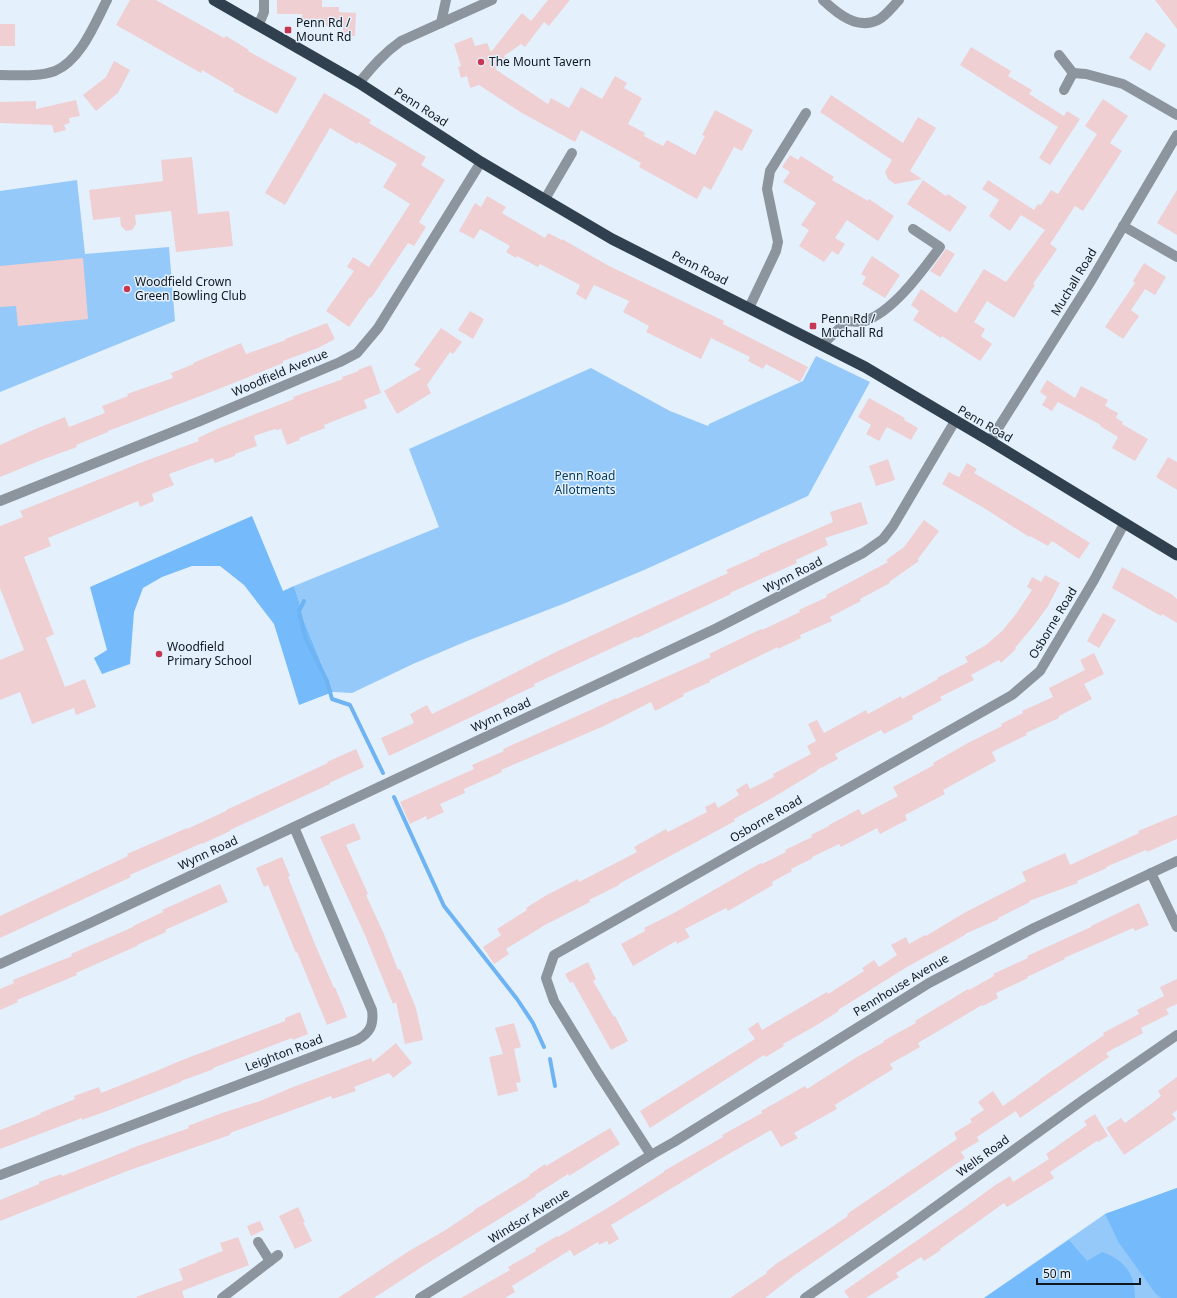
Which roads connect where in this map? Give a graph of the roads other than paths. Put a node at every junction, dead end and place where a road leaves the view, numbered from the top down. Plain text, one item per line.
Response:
1 (107, 0) edge
2 (214, 0) edge
3 (264, 0) edge
4 (446, 0) edge
5 (492, 0) edge
6 (823, 0) edge
7 (898, 0) edge
8 (441, 23) junction
9 (259, 24) junction
10 (1059, 55) dead end
11 (1074, 73) junction
12 (0, 74) edge
13 (359, 83) junction
14 (1064, 90) dead end
15 (806, 112) dead end
16 (1177, 115) edge
17 (1177, 135) edge
18 (572, 153) dead end
19 (481, 162) junction
20 (545, 199) junction
21 (1123, 226) junction
22 (914, 229) dead end
23 (1177, 258) edge
24 (749, 308) junction
25 (822, 345) junction
26 (955, 421) junction
27 (990, 441) junction
28 (0, 501) edge
29 (1124, 524) junction
30 (1177, 555) edge
31 (294, 827) junction
32 (1177, 861) edge
33 (1151, 872) junction
34 (1177, 927) edge
35 (0, 964) edge
36 (1177, 1035) edge
37 (651, 1155) junction
38 (0, 1175) edge
39 (258, 1242) dead end
40 (222, 1298) edge
41 (420, 1298) edge
42 (804, 1298) edge

1 - 12 street
2 - 9 highway, Penn Road
3 - 9 street
4 - 8 street
5 - 8 street
6 - 7 street
8 - 13 street
9 - 13 highway, Penn Road
10 - 11 street
11 - 14 street
11 - 16 street
13 - 19 highway, Penn Road
15 - 24 street
17 - 21 street, Muchall Road
18 - 20 street
19 - 20 highway, Penn Road
19 - 28 street, Woodfield Avenue
20 - 24 highway, Penn Road
21 - 23 street
21 - 27 street, Muchall Road
22 - 25 street
24 - 25 highway, Penn Road
25 - 26 highway, Penn Road
26 - 27 highway, Penn Road
26 - 31 street, Wynn Road
27 - 29 highway, Penn Road
29 - 30 highway, Penn Road
29 - 37 street, Osborne Road
31 - 35 street, Wynn Road
31 - 38 street, Leighton Road
32 - 33 street, Pennhouse Avenue
33 - 34 street
33 - 37 street, Pennhouse Avenue
36 - 42 street, Wells Road
37 - 41 street, Windsor Avenue
39 - 40 street

